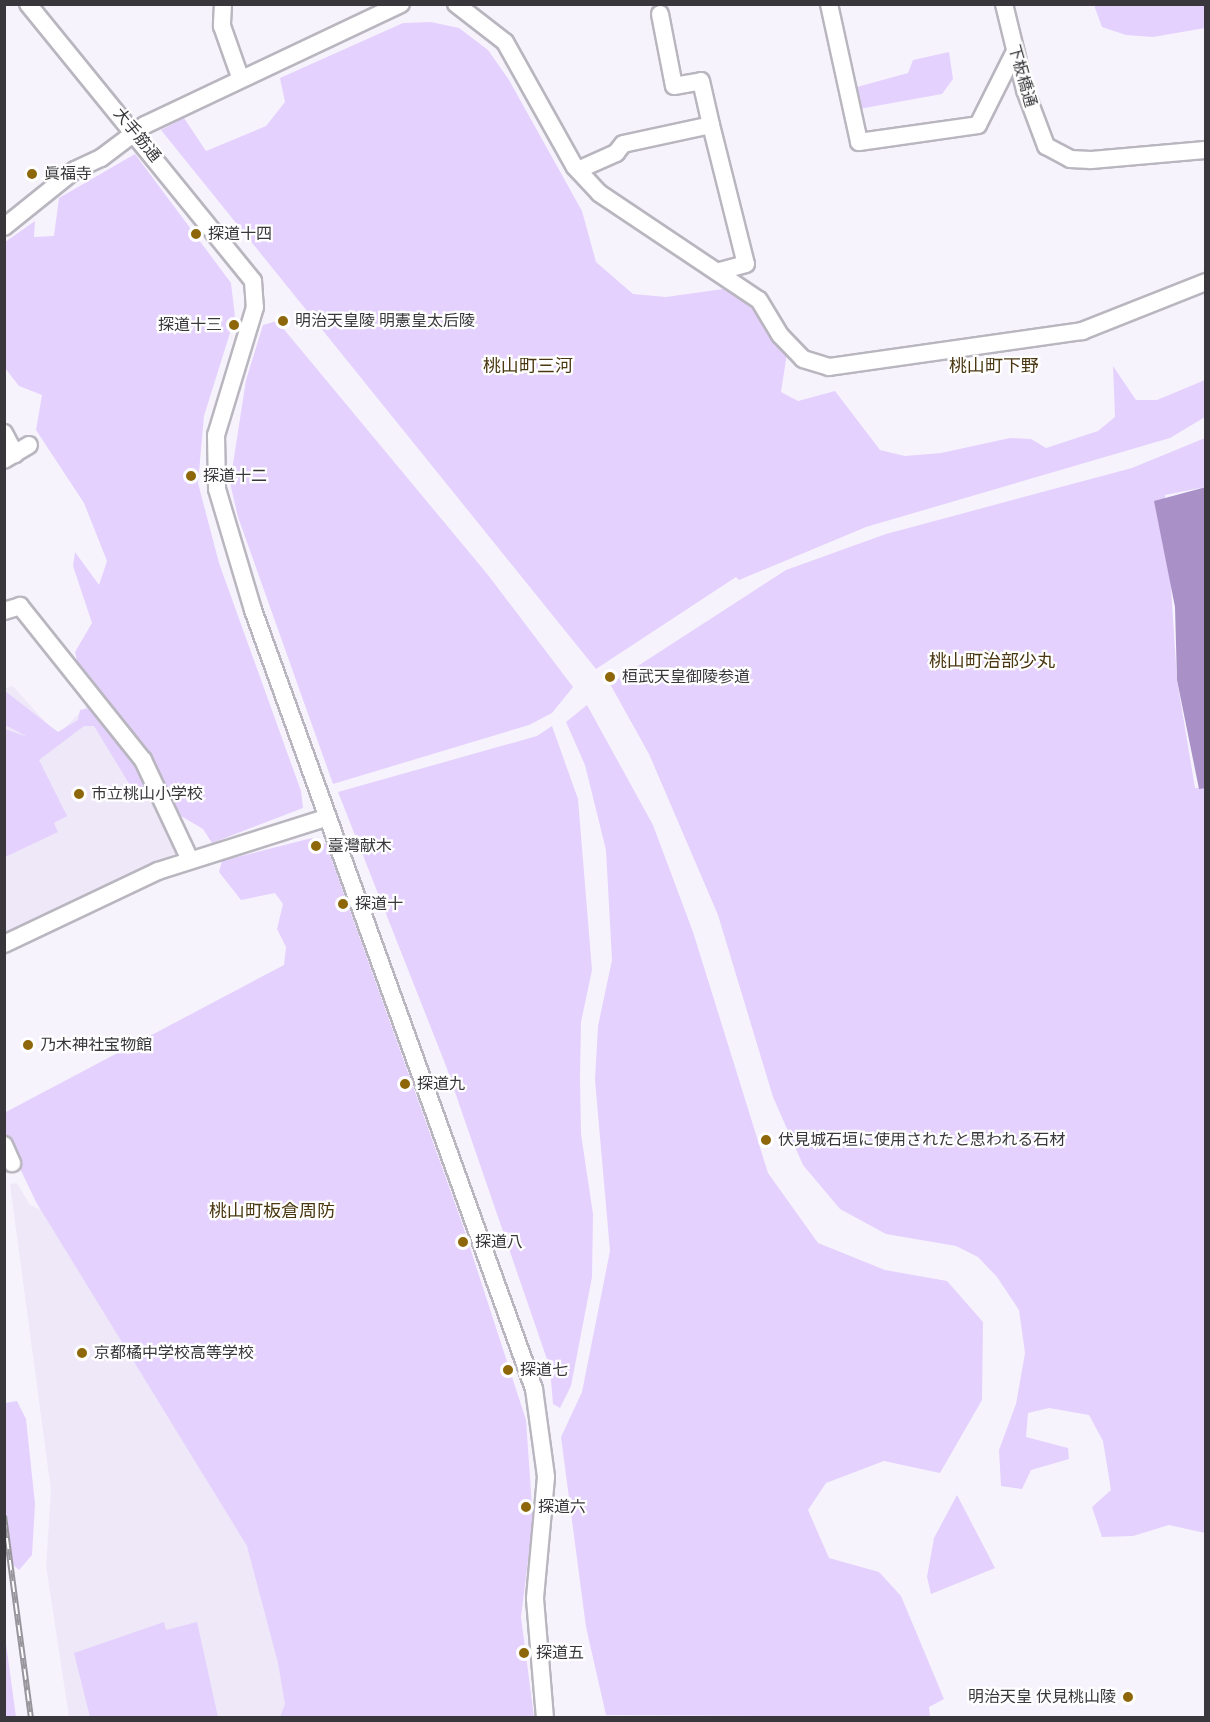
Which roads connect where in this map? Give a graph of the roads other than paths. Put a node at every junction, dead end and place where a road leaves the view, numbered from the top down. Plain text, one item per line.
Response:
1 (28, 4) edge
2 (223, 4) edge
3 (401, 4) edge
4 (456, 4) edge
5 (829, 4) edge
6 (1004, 4) edge
7 (660, 14) dead end
8 (1014, 53) junction
9 (240, 77) junction
10 (711, 125) junction
11 (137, 132) junction
12 (1206, 150) edge
13 (578, 170) junction
14 (4, 227) edge
15 (717, 272) junction
16 (1206, 282) edge
17 (4, 433) edge
18 (16, 453) edge
19 (4, 611) edge
20 (328, 817) junction
21 (190, 860) junction
22 (4, 944) edge
23 (4, 1145) edge
24 (12, 1163) dead end
25 (545, 1718) edge

1 - 11 street, 大手筋通
2 - 9 street
3 - 9 street
4 - 13 street
5 - 8 street
6 - 8 street, 下板橋通
7 - 10 street
8 - 12 street, 下板橋通
9 - 11 street
10 - 13 street
10 - 15 street
11 - 14 street
11 - 20 street, 大手筋通
13 - 15 street
15 - 16 street
17 - 18 street
19 - 21 street
20 - 21 street
20 - 25 street
21 - 22 street
23 - 24 street

